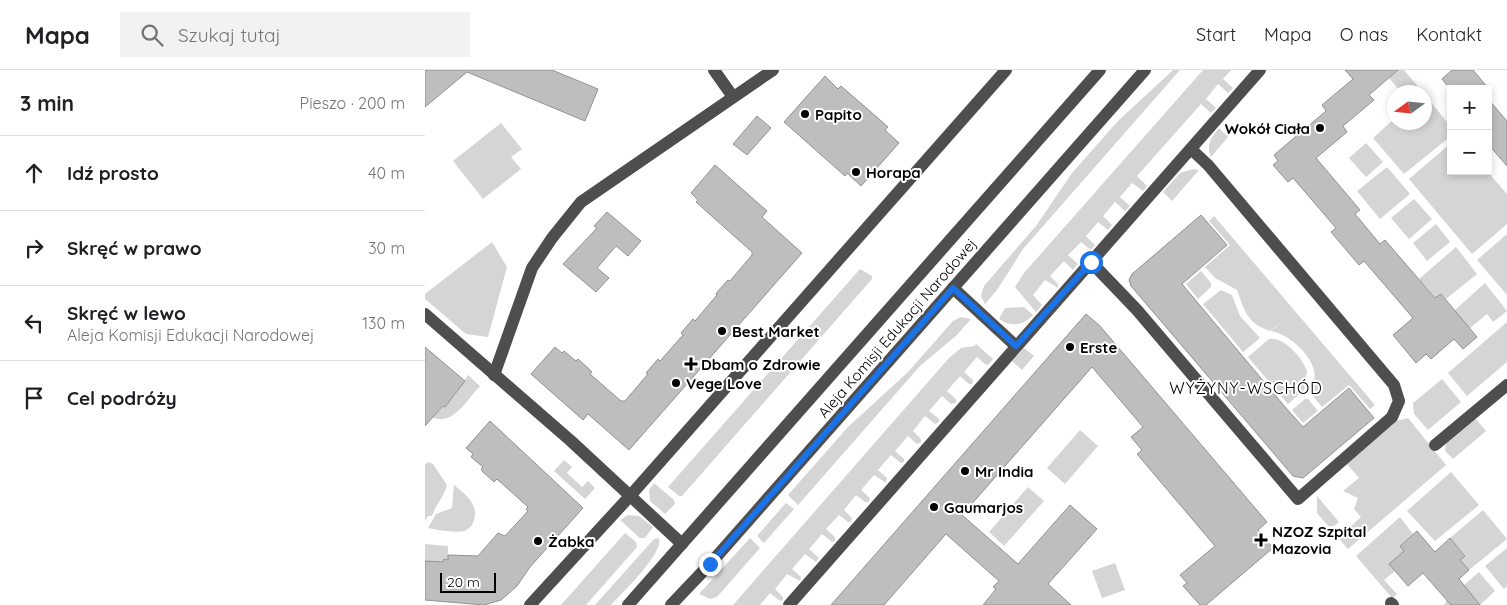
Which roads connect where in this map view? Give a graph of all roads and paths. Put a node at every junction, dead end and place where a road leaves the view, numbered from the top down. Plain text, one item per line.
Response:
1 (714, 70) edge
2 (773, 70) edge
3 (1006, 70) edge
4 (1099, 70) edge
5 (1145, 70) edge
6 (1260, 70) edge
7 (733, 98) junction
8 (1191, 149) junction
9 (1091, 262) junction
10 (953, 288) junction
11 (425, 314) edge
12 (1016, 346) junction
13 (494, 376) junction
14 (1507, 385) edge
15 (1435, 445) dead end
16 (630, 496) junction
17 (681, 544) junction
18 (530, 605) edge
19 (628, 605) edge
20 (671, 605) edge
21 (789, 605) edge

1 - 7 street
2 - 7 street
3 - 16 street
4 - 17 street, Aleja Komisji Edukacji Narodowej
5 - 10 street, Aleja Komisji Edukacji Narodowej
6 - 8 street
7 - 13 street
8 - 9 street
8 - 9 street
9 - 12 street
10 - 12 street
10 - 20 street, Aleja Komisji Edukacji Narodowej
11 - 13 street
12 - 21 street
13 - 16 street
14 - 15 street
16 - 17 street
16 - 18 street
17 - 19 street, Aleja Komisji Edukacji Narodowej

